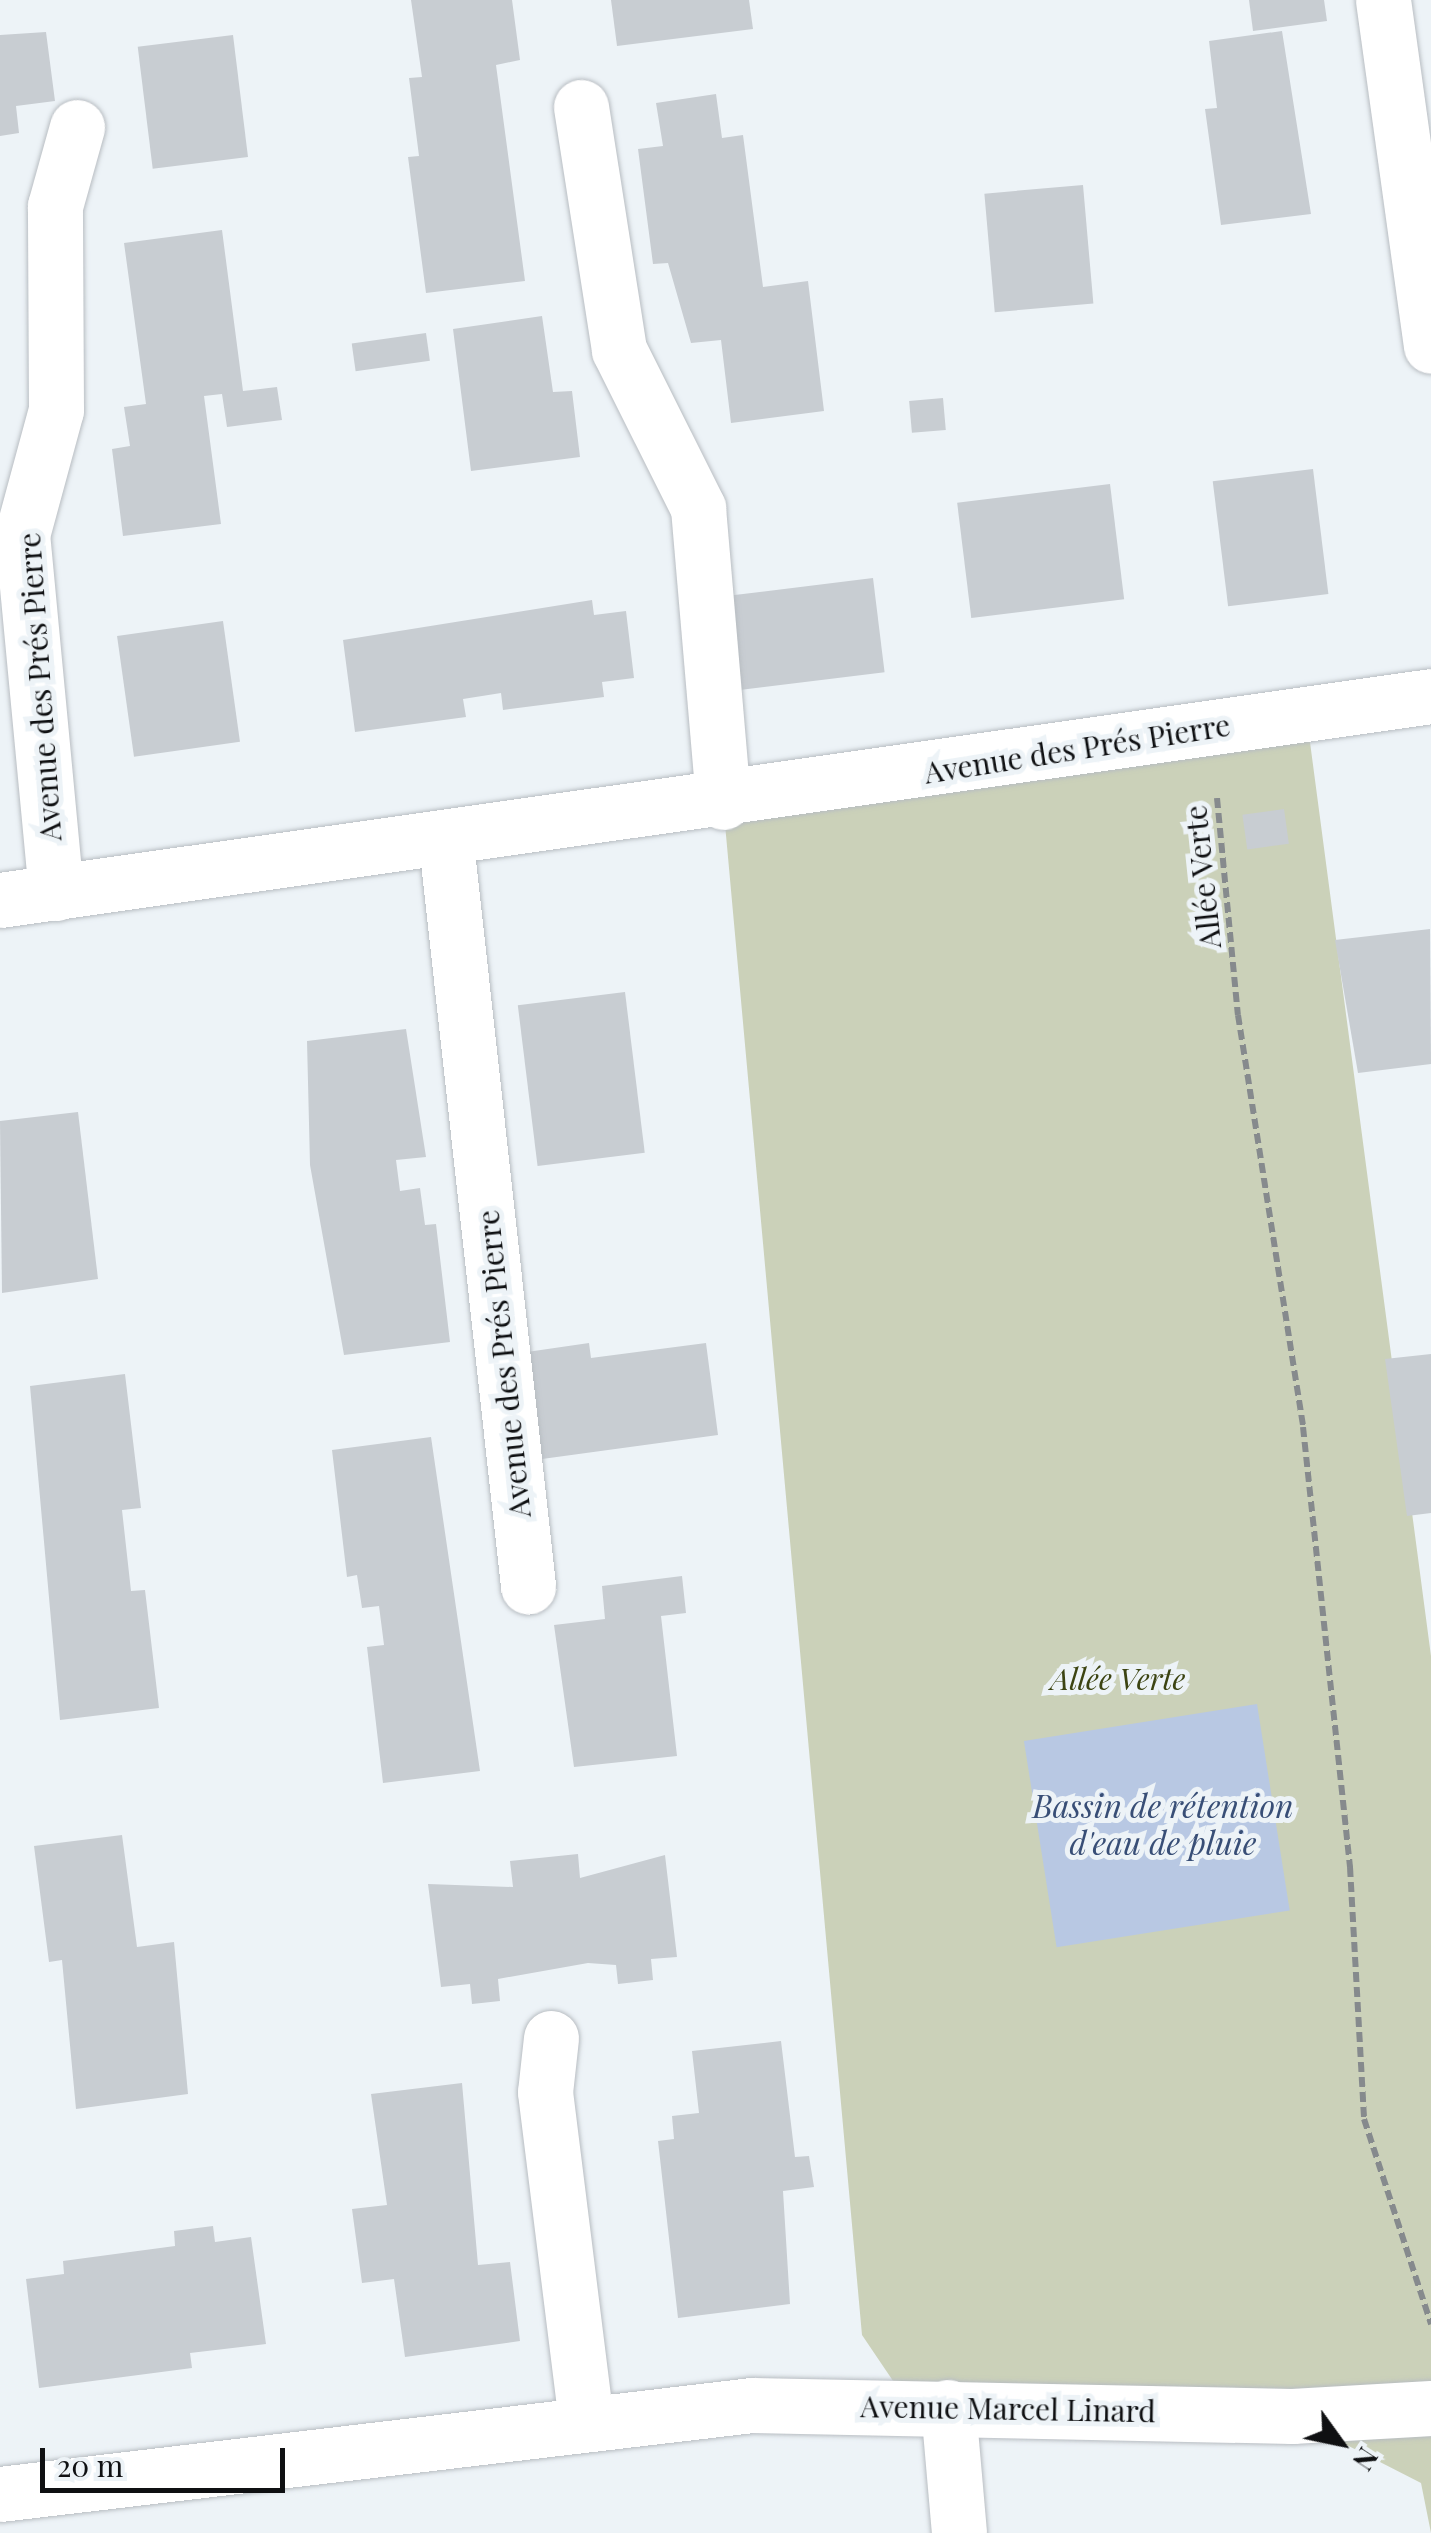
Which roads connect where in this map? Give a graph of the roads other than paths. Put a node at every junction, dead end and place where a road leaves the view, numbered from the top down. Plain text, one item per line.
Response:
1 (1383, 0) edge
2 (581, 107) dead end
3 (77, 127) dead end
4 (1431, 346) edge
5 (1431, 696) edge
6 (723, 802) junction
7 (446, 844) junction
8 (56, 893) junction
9 (0, 900) edge
10 (528, 1586) dead end
11 (550, 2038) dead end
12 (948, 2408) junction
13 (1431, 2408) edge
14 (586, 2420) junction
15 (0, 2486) edge
16 (0, 2494) edge
17 (960, 2533) edge

1 - 4 street
2 - 6 street
3 - 8 street, Avenue des Prés Pierre
5 - 6 street, Avenue des Prés Pierre
6 - 7 street, Avenue des Prés Pierre
7 - 8 street, Avenue des Prés Pierre
7 - 10 street, Avenue des Prés Pierre
8 - 9 street, Avenue des Prés Pierre
11 - 14 street
12 - 13 street, Avenue Marcel Linard
12 - 14 street, Avenue Marcel Linard
12 - 17 street
14 - 16 street, Avenue Marcel Linard
15 - 16 street, Avenue Marcel Linard

